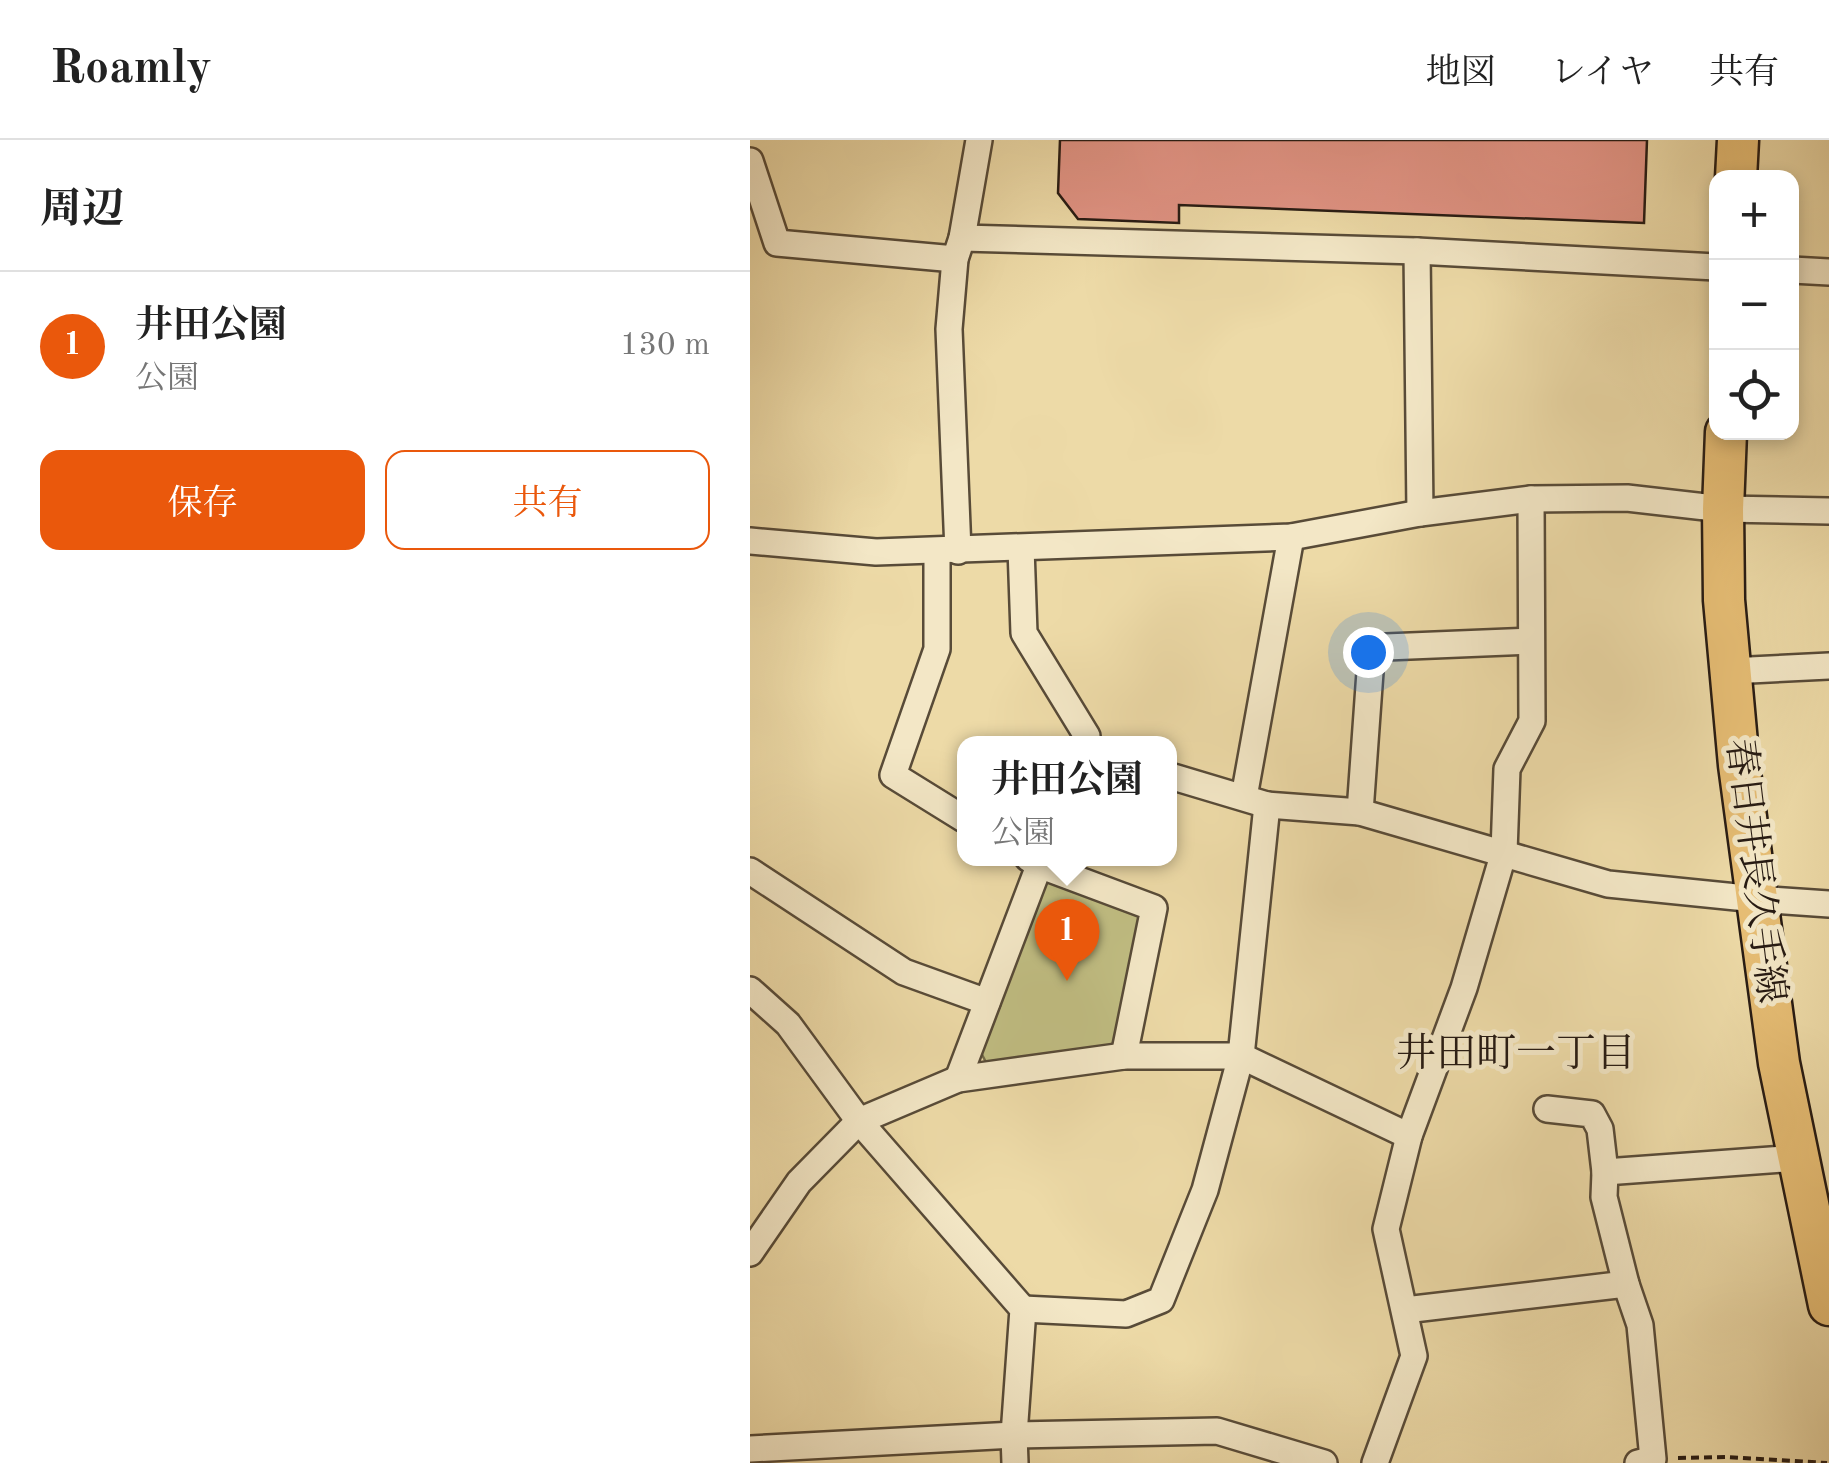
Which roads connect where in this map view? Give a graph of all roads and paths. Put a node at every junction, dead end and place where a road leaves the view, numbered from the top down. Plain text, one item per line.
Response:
1 (979, 140) edge
2 (1738, 140) edge
3 (750, 161) edge
4 (1736, 170) edge
5 (958, 249) junction
6 (1417, 251) junction
7 (1709, 267) edge
8 (1799, 270) edge
9 (1829, 272) edge
10 (1726, 440) edge
11 (1531, 499) junction
12 (1723, 509) junction
13 (1829, 511) edge
14 (1420, 513) junction
15 (1291, 538) junction
16 (750, 541) edge
17 (1021, 548) junction
18 (948, 551) junction
19 (1531, 641) junction
20 (1829, 666) edge
21 (1730, 671) junction
22 (1087, 736) edge
23 (1177, 778) edge
24 (1256, 801) junction
25 (1360, 812) junction
26 (957, 816) edge
27 (1504, 852) junction
28 (1034, 866) edge
29 (1049, 866) edge
30 (750, 871) edge
31 (1756, 899) junction
32 (1829, 904) edge
33 (750, 990) edge
34 (987, 1002) junction
35 (1124, 1056) junction
36 (1241, 1056) junction
37 (958, 1080) junction
38 (1548, 1109) dead end
39 (859, 1121) junction
40 (1410, 1136) junction
41 (1797, 1158) junction
42 (1605, 1172) junction
43 (750, 1253) edge
44 (1626, 1284) junction
45 (1829, 1305) edge
46 (1023, 1309) junction
47 (1405, 1310) junction
48 (1014, 1435) junction
49 (750, 1448) edge
50 (1646, 1461) edge
51 (1015, 1463) edge
52 (1324, 1463) edge
53 (1375, 1463) edge
54 (1827, 1463) edge

1 - 5 street
2 - 4 main road
3 - 5 street
5 - 6 street
5 - 18 street
6 - 7 street
6 - 14 street
8 - 9 street
10 - 12 main road, 春日井長久手線
11 - 12 street
11 - 14 street
11 - 19 street
12 - 13 street
12 - 21 main road, 春日井長久手線
14 - 15 street
15 - 17 street
15 - 24 street
16 - 18 street
17 - 18 street
17 - 22 street
18 - 26 street
19 - 25 street
19 - 27 street
20 - 21 street
21 - 31 main road, 春日井長久手線
23 - 24 street
24 - 25 street
24 - 36 street
25 - 27 street
27 - 31 street
27 - 40 street
28 - 34 street
29 - 35 street
30 - 34 street
31 - 32 street
31 - 41 main road, 春日井長久手線
33 - 39 street
34 - 37 street
35 - 36 street
35 - 37 street
36 - 40 street
36 - 46 street
37 - 39 street
38 - 42 street
39 - 43 street
39 - 46 street
40 - 47 street
41 - 42 street
41 - 45 main road, 春日井長久手線
42 - 44 street
44 - 47 street
44 - 50 street
46 - 48 street
47 - 53 street
48 - 49 street
48 - 51 street
48 - 52 street
50 - 54 path

